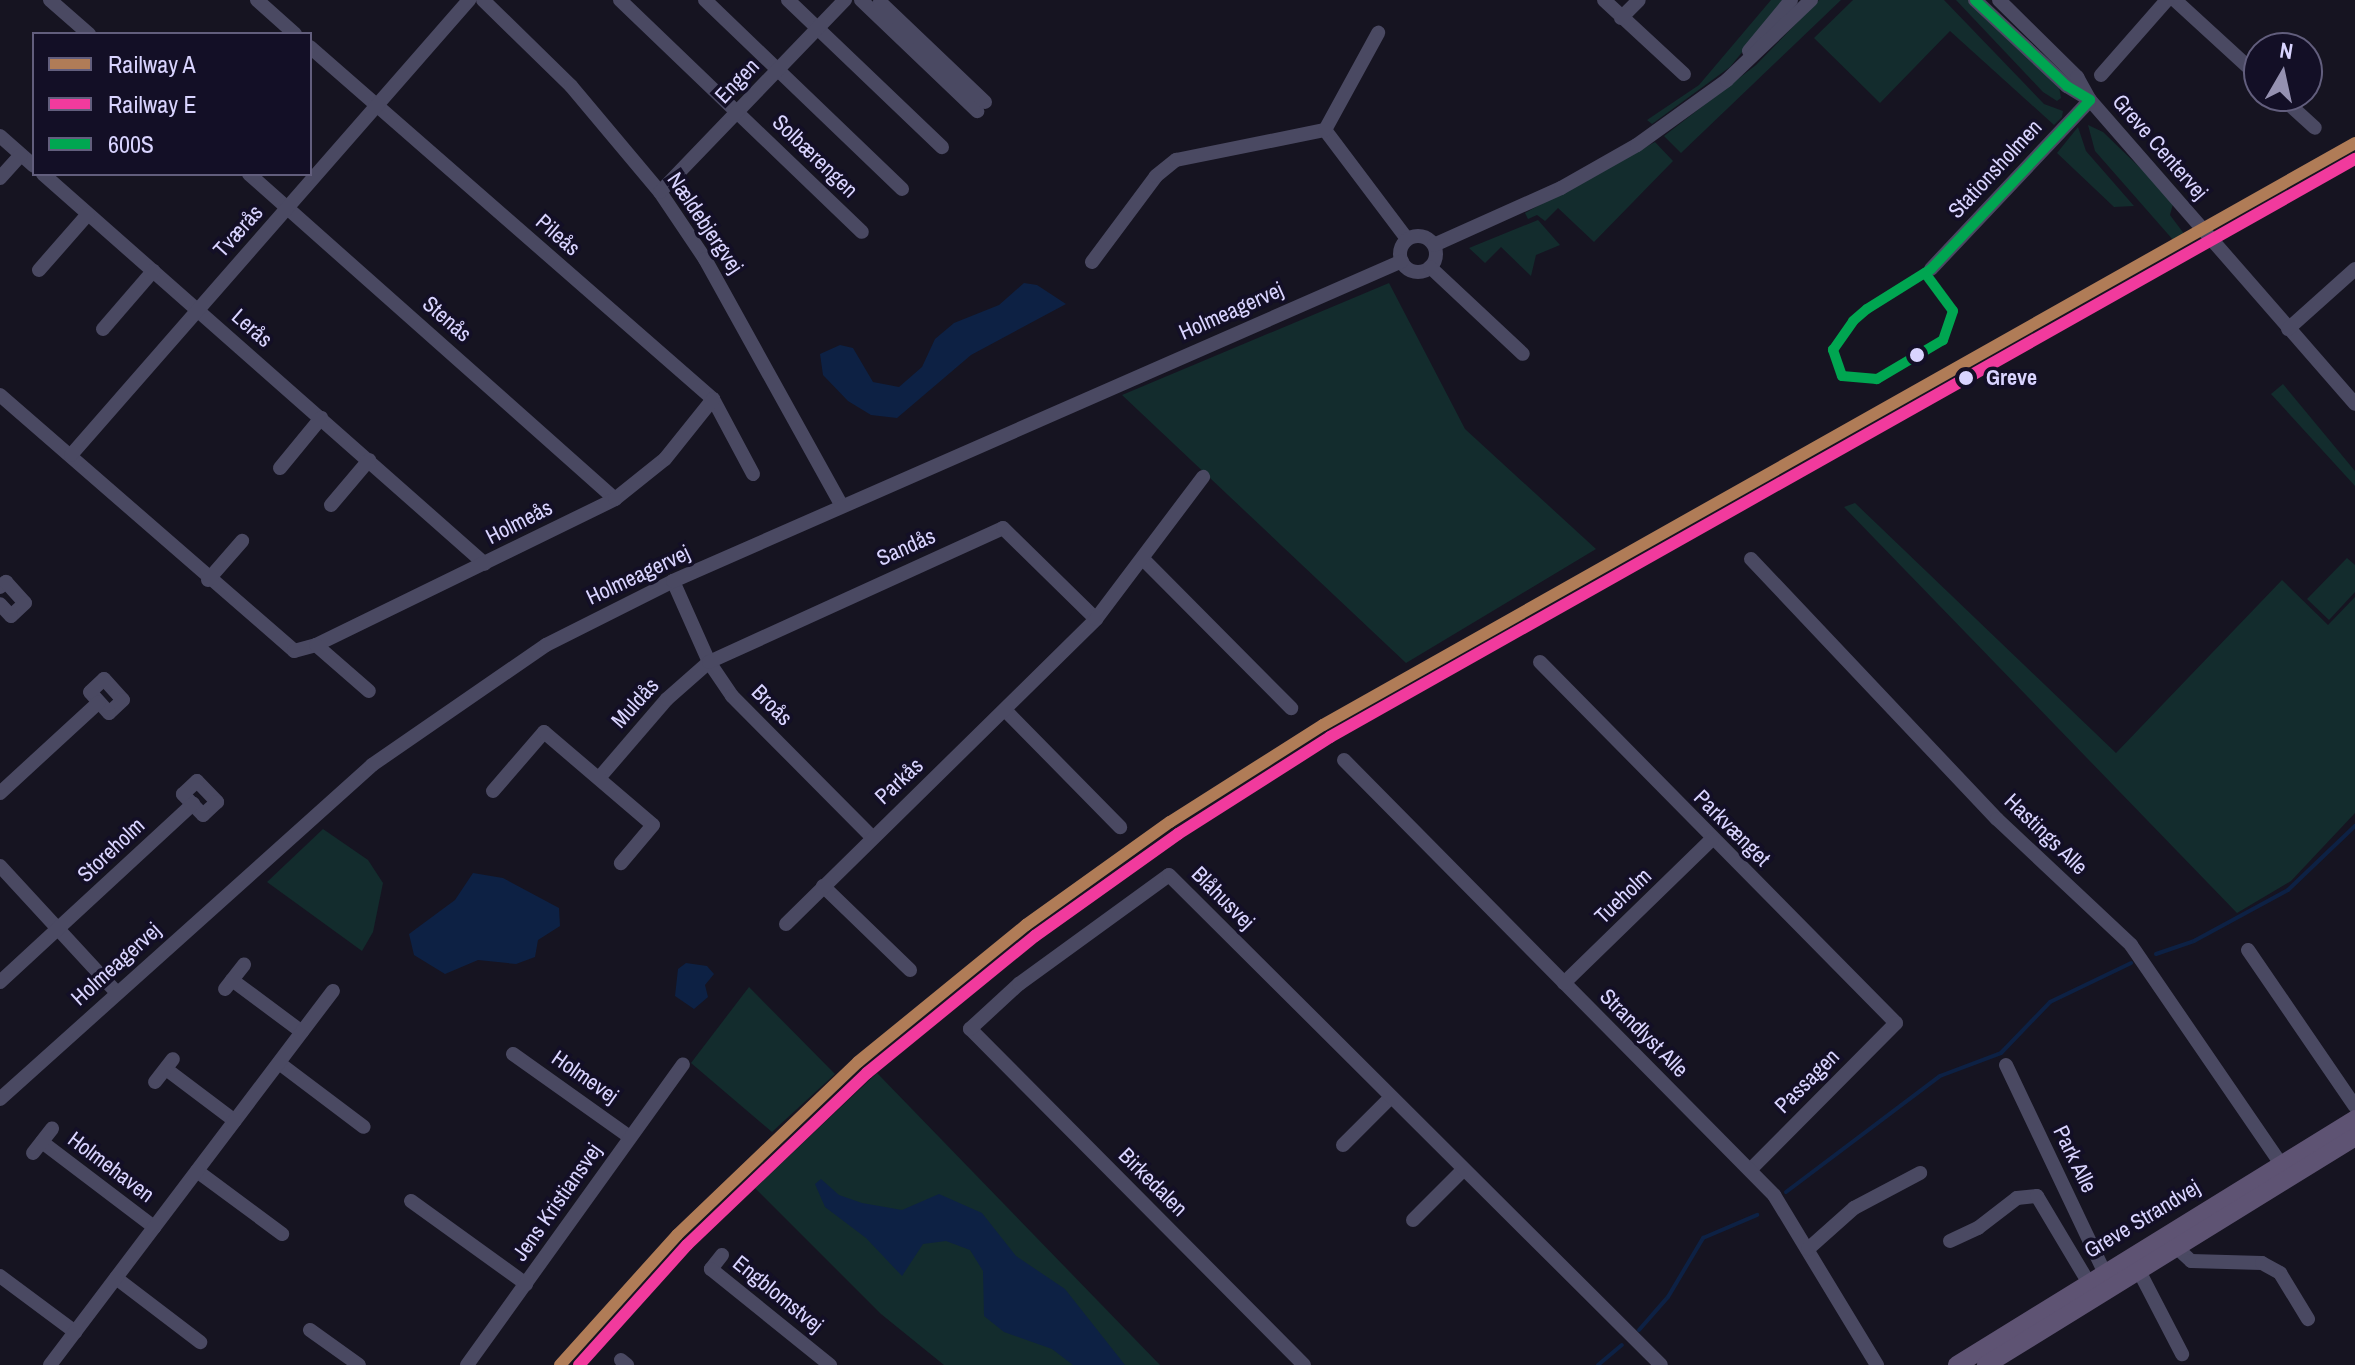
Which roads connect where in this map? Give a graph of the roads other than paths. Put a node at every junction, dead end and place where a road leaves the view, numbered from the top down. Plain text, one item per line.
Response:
1 (50, 0) edge
2 (257, 0) edge
3 (469, 0) edge
4 (483, 0) edge
5 (620, 0) edge
6 (705, 0) edge
7 (788, 0) edge
8 (845, 0) edge
9 (861, 0) edge
10 (1604, 0) edge
11 (1639, 0) edge
12 (1791, 0) edge
13 (1811, 0) edge
14 (1975, 0) edge
15 (1999, 0) edge
16 (2167, 0) edge
17 (2175, 0) edge
18 (880, 2) edge
19 (1621, 18) junction
20 (818, 29) junction
21 (87, 32) edge
22 (293, 32) edge
23 (1378, 33) dead end
24 (312, 49) edge
25 (2243, 62) edge
26 (778, 70) junction
27 (1684, 74) dead end
28 (2101, 75) dead end
29 (1727, 80) junction
30 (2090, 100) junction
31 (377, 107) junction
32 (737, 112) junction
33 (2298, 112) edge
34 (2315, 128) dead end
35 (1325, 130) junction
36 (0, 136) edge
37 (942, 147) dead end
38 (21, 155) junction
39 (32, 164) edge
40 (45, 176) edge
41 (251, 176) edge
42 (0, 178) edge
43 (902, 189) dead end
44 (660, 192) junction
45 (288, 208) junction
46 (88, 214) junction
47 (862, 232) dead end
48 (1407, 239) junction
49 (1434, 245) junction
50 (1402, 261) junction
51 (1092, 262) dead end
52 (1430, 267) junction
53 (1931, 269) dead end
54 (2355, 269) edge
55 (39, 270) dead end
56 (153, 271) junction
57 (197, 309) junction
58 (103, 329) dead end
59 (2288, 329) junction
60 (1523, 354) dead end
61 (0, 395) edge
62 (713, 399) junction
63 (2355, 404) edge
64 (321, 418) junction
65 (71, 455) junction
66 (369, 460) junction
67 (280, 468) dead end
68 (753, 474) dead end
69 (1203, 477) dead end
70 (615, 499) junction
71 (331, 505) dead end
72 (842, 506) junction
73 (242, 541) dead end
74 (1751, 559) dead end
75 (1144, 560) junction
76 (485, 564) junction
77 (208, 580) junction
78 (673, 581) junction
79 (0, 587) edge
80 (1, 606) edge
81 (1096, 619) junction
82 (316, 645) junction
83 (709, 662) junction
84 (1540, 662) dead end
85 (369, 691) dead end
86 (99, 702) dead end
87 (1291, 708) dead end
88 (1006, 711) junction
89 (1344, 760) dead end
90 (599, 778) junction
91 (493, 791) dead end
92 (0, 793) edge
93 (193, 804) dead end
94 (1120, 827) dead end
95 (872, 837) junction
96 (1712, 839) junction
97 (621, 863) dead end
98 (0, 866) edge
99 (823, 886) junction
100 (786, 924) dead end
101 (58, 929) junction
102 (2248, 950) dead end
103 (244, 965) dead end
104 (910, 970) dead end
105 (0, 982) edge
106 (1564, 983) junction
107 (333, 991) dead end
108 (117, 993) junction
109 (1896, 1023) joint
110 (970, 1029) joint
111 (302, 1032) junction
112 (513, 1054) dead end
113 (279, 1063) junction
114 (683, 1064) dead end
115 (2006, 1065) dead end
116 (155, 1082) dead end
117 (1390, 1098) junction
118 (0, 1099) edge
119 (2355, 1106) edge
120 (2355, 1119) edge
121 (235, 1121) junction
122 (364, 1127) dead end
123 (52, 1129) dead end
124 (630, 1137) junction
125 (2355, 1137) edge
126 (1343, 1145) dead end
127 (2281, 1164) junction
128 (1463, 1170) junction
129 (1750, 1170) junction
130 (197, 1171) junction
131 (1920, 1173) dead end
132 (411, 1201) dead end
133 (1413, 1220) dead end
134 (154, 1227) junction
135 (282, 1234) dead end
136 (1950, 1241) dead end
137 (2175, 1246) junction
138 (1808, 1249) junction
139 (722, 1255) dead end
140 (2138, 1269) junction
141 (0, 1276) edge
142 (2096, 1276) junction
143 (116, 1278) junction
144 (526, 1284) junction
145 (2308, 1319) dead end
146 (310, 1330) dead end
147 (75, 1332) junction
148 (200, 1342) dead end
149 (2182, 1354) dead end
150 (50, 1365) edge
151 (359, 1365) edge
152 (467, 1365) edge
153 (830, 1365) edge
154 (1304, 1365) edge
155 (1661, 1365) edge
156 (1877, 1365) edge
157 (1957, 1365) edge
158 (1986, 1365) edge

1 - 21 street
2 - 22 street
3 - 31 street, Tværås
4 - 44 street, Nældebjergvej
5 - 32 street, Solbærengen
6 - 26 street, Solbærengen
7 - 20 street
8 - 20 street, Engen
9 - 18 street
10 - 19 street
11 - 19 street
12 - 29 street
13 - 29 street
14 - 30 street, Greve Centervej
15 - 30 street, Greve Centervej
16 - 28 street
17 - 25 street
19 - 27 street
20 - 26 street, Engen
20 - 37 street
23 - 35 street
24 - 31 street, Pileås
26 - 32 street, Engen
26 - 43 street, Solbærengen
29 - 49 street
30 - 53 street, Stationsholmen
30 - 59 street, Greve Centervej
31 - 45 street, Tværås
31 - 62 street, Pileås
32 - 44 street, Engen
32 - 47 street, Solbærengen
33 - 34 street
35 - 48 street
35 - 51 street
36 - 38 street
38 - 39 street
38 - 42 street
40 - 46 street, Lerås
41 - 45 street, Stenås
44 - 72 street, Nældebjergvej
45 - 57 street, Tværås
45 - 70 street, Stenås
46 - 55 street
46 - 56 street, Lerås
48 - 49 street
48 - 50 street
49 - 52 street
50 - 52 street
50 - 72 street, Holmeagervej
52 - 60 street
54 - 59 street
56 - 57 street, Lerås
56 - 58 street
57 - 64 street, Lerås
57 - 65 street, Tværås
59 - 63 street, Greve Centervej
61 - 65 street
62 - 68 street, Pileås
62 - 70 street, Holmeås
64 - 66 street, Lerås
64 - 67 street
65 - 77 street
66 - 71 street
66 - 76 street, Lerås
69 - 75 street, Parkås
70 - 76 street, Holmeås
72 - 78 street, Holmeagervej
73 - 77 street
74 - 127 street, Hastings Alle
75 - 81 street, Parkås
75 - 87 street
76 - 82 street, Holmeås
77 - 82 street
78 - 83 street, Broås
78 - 108 street, Holmeagervej
79 - 80 street
81 - 83 street, Sandås
81 - 88 street, Parkås
82 - 85 street
83 - 90 street, Muldås
83 - 95 street, Broås
84 - 96 street, Parkvænget
86 - 92 street
88 - 94 street
88 - 95 street, Parkås
89 - 106 street, Strandlyst Alle
90 - 91 street
90 - 97 street
93 - 101 street, Storeholm
95 - 99 street, Parkås
96 - 106 street, Tueholm
96 - 109 street, Parkvænget
98 - 101 street
99 - 100 street, Parkås
99 - 104 street
101 - 105 street, Storeholm
101 - 108 street
102 - 119 street
103 - 111 street
106 - 129 street, Strandlyst Alle
107 - 111 street, Holmehaven
108 - 118 street, Holmeagervej
109 - 129 street, Passagen
110 - 117 street, Blåhusvej
110 - 154 street, Birkedalen
111 - 113 street, Holmehaven
112 - 124 street, Holmevej
113 - 121 street, Holmehaven
113 - 122 street
114 - 124 street, Jens Kristiansvej
115 - 142 street, Park Alle
116 - 121 street
117 - 126 street
117 - 128 street, Blåhusvej
120 - 127 main road, Greve Strandvej
121 - 130 street, Holmehaven
123 - 134 street, Holmehaven
124 - 144 street, Jens Kristiansvej
125 - 137 main road, Greve Strandvej
127 - 142 main road, Greve Strandvej
128 - 133 street
128 - 155 street, Blåhusvej
129 - 138 street, Strandlyst Alle
130 - 134 street, Holmehaven
130 - 135 street
131 - 138 street
132 - 144 street
134 - 143 street, Holmehaven
136 - 142 street
137 - 140 main road, Greve Strandvej
137 - 145 street
138 - 156 street, Strandlyst Alle
139 - 153 street, Engblomstvej
140 - 149 street
140 - 158 main road, Greve Strandvej
141 - 147 street
142 - 157 main road, Greve Strandvej
143 - 147 street, Holmehaven
143 - 148 street
144 - 152 street, Jens Kristiansvej
146 - 151 street
147 - 150 street, Holmehaven

